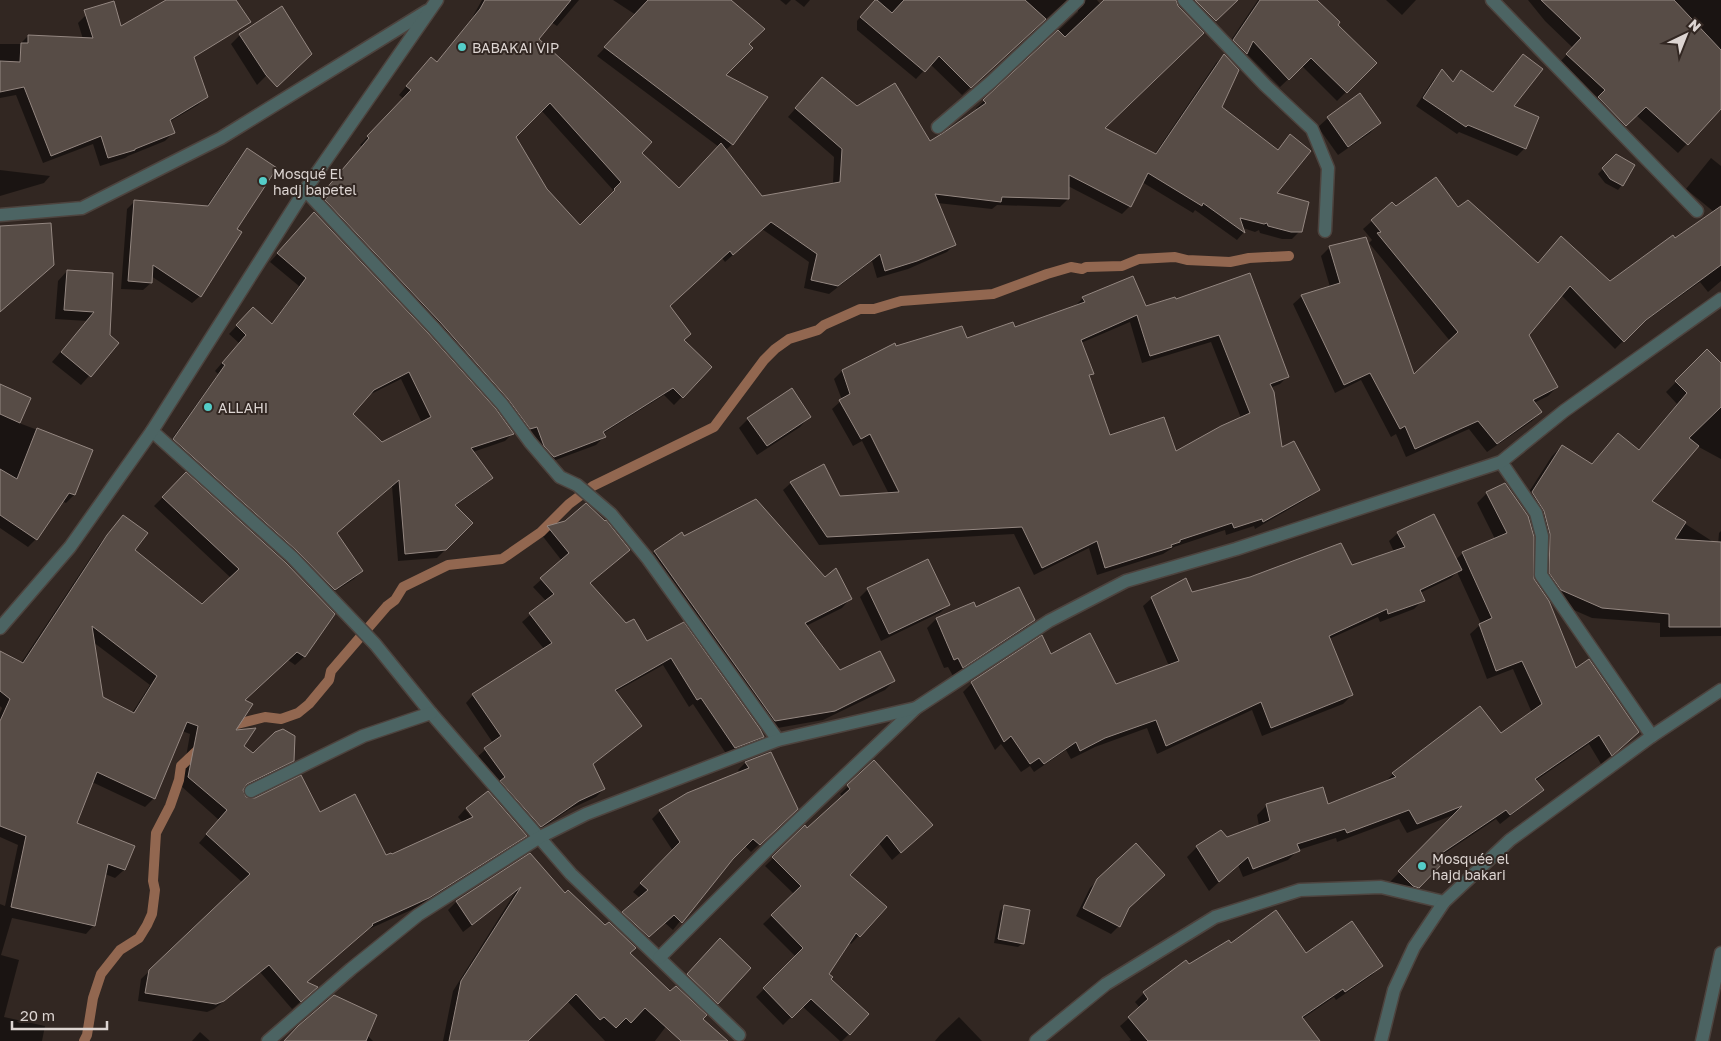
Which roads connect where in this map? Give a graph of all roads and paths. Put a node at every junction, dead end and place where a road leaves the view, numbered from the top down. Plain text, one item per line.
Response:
1 (1078, 0) edge
2 (1184, 0) edge
3 (1492, 0) edge
4 (434, 4) edge
5 (938, 127) dead end
6 (305, 190) junction
7 (1697, 211) dead end
8 (0, 215) edge
9 (1325, 231) dead end
10 (1721, 299) edge
11 (152, 431) junction
12 (1500, 462) junction
13 (0, 628) edge
14 (1721, 690) edge
15 (916, 708) junction
16 (431, 713) junction
17 (1652, 736) junction
18 (778, 740) junction
19 (251, 791) dead end
20 (540, 837) junction
21 (1444, 902) junction
22 (1721, 953) edge
23 (659, 958) junction
24 (739, 1035) dead end
25 (268, 1041) edge
26 (1036, 1041) edge
27 (1382, 1041) edge
28 (1702, 1041) edge

1 - 5 street
2 - 9 street
3 - 7 street
4 - 6 street
4 - 8 street
6 - 11 street
6 - 18 street
10 - 12 street
11 - 13 street
11 - 16 street
12 - 15 street
12 - 17 street
14 - 17 street
15 - 18 street
15 - 23 street
16 - 19 street
16 - 20 street
17 - 21 street
18 - 20 street
20 - 23 street
20 - 25 street
21 - 26 street
21 - 27 street
22 - 28 street
23 - 24 street

